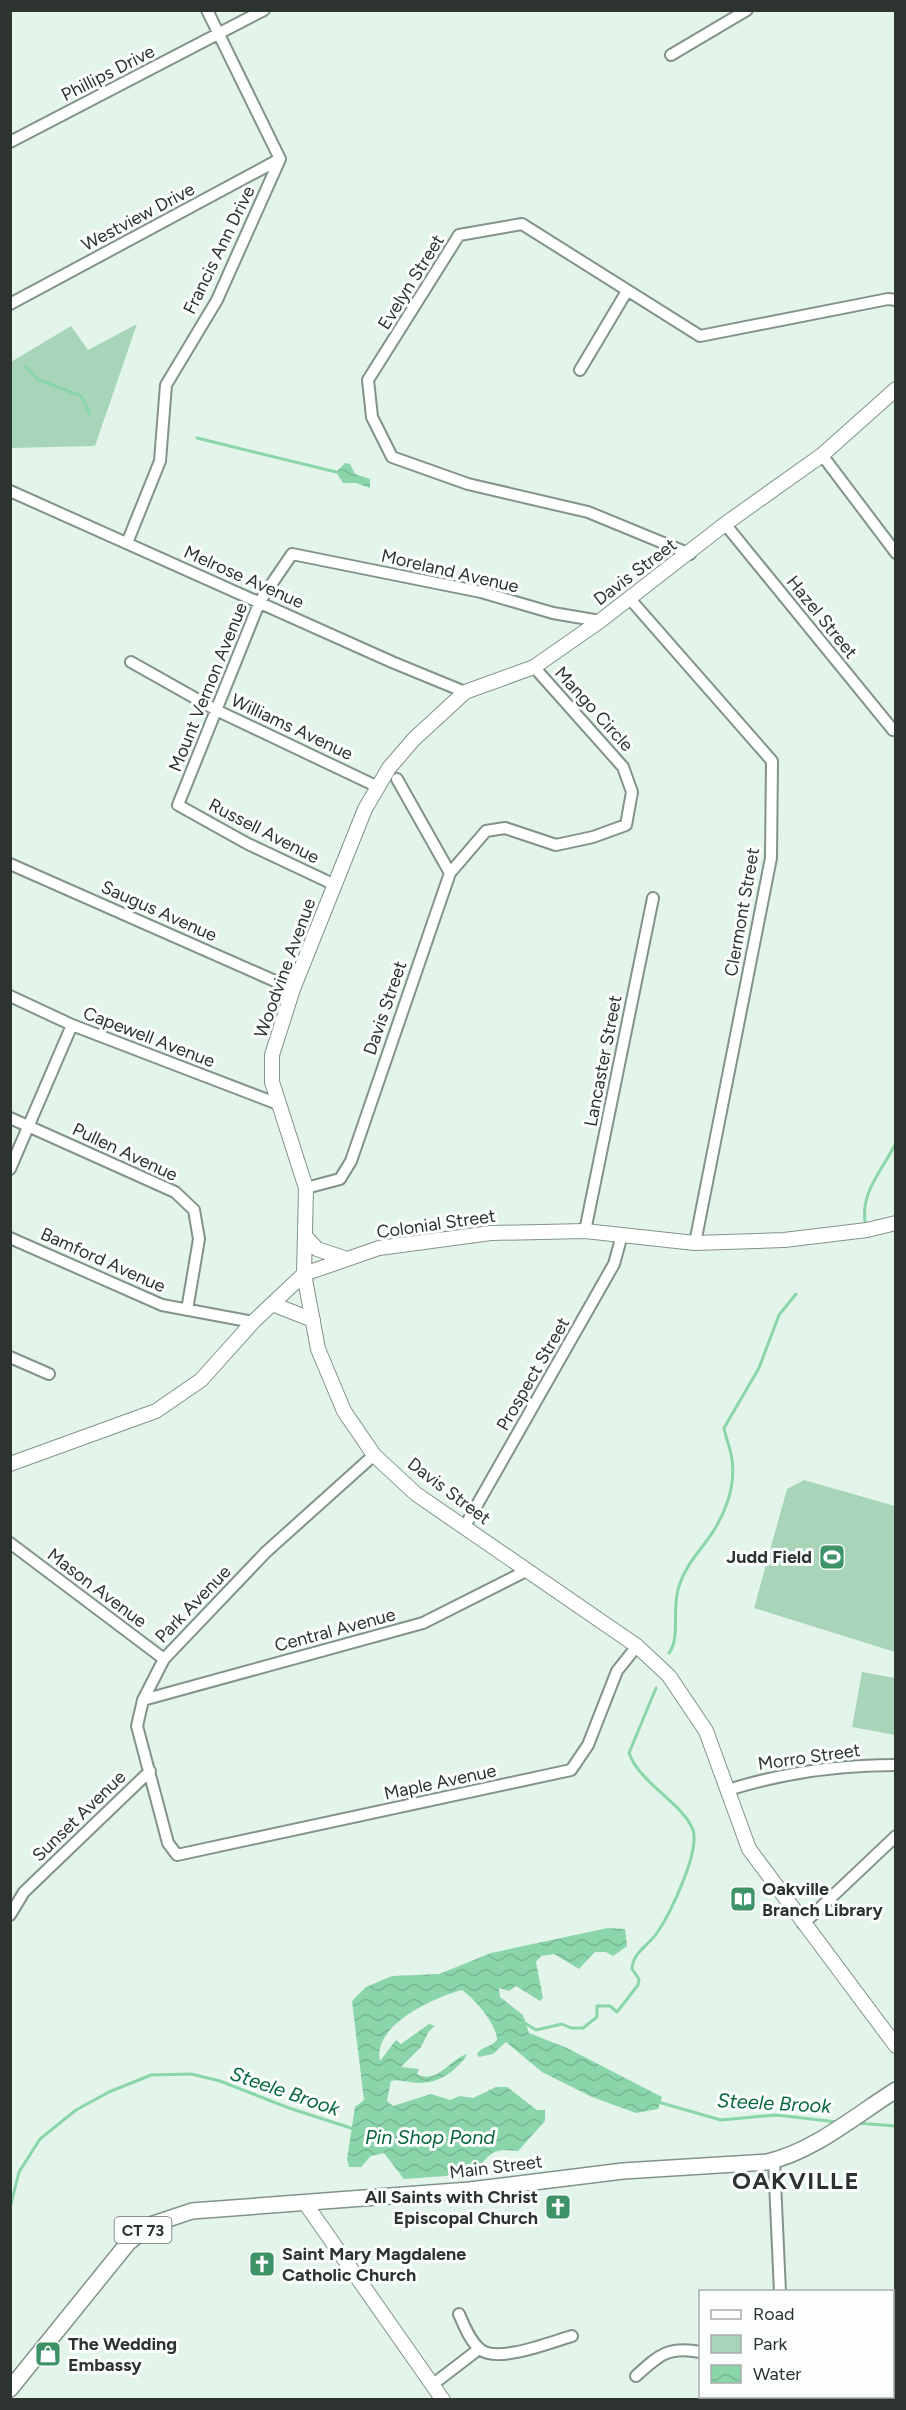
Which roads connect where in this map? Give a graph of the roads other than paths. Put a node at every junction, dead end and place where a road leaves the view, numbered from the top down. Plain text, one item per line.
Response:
1 (207, 10) edge
2 (264, 10) edge
3 (747, 10) edge
4 (220, 34) junction
5 (671, 55) dead end
6 (10, 142) edge
7 (280, 159) junction
8 (627, 291) junction
9 (896, 300) edge
10 (10, 304) edge
11 (580, 370) dead end
12 (896, 389) edge
13 (822, 455) junction
14 (10, 491) edge
15 (725, 524) junction
16 (127, 543) junction
17 (896, 553) edge
18 (292, 554) joint
19 (690, 554) junction
20 (630, 599) junction
21 (260, 602) junction
22 (600, 621) junction
23 (131, 662) dead end
24 (534, 667) junction
25 (465, 692) junction
26 (218, 711) junction
27 (894, 730) dead end
28 (393, 773) junction
29 (376, 786) junction
30 (178, 805) joint
31 (10, 864) edge
32 (450, 873) junction
33 (335, 885) junction
34 (653, 898) dead end
35 (293, 988) junction
36 (10, 996) edge
37 (72, 1025) junction
38 (278, 1104) junction
39 (10, 1118) edge
40 (29, 1127) junction
41 (10, 1169) edge
42 (306, 1188) junction
43 (896, 1223) edge
44 (585, 1231) junction
45 (622, 1234) junction
46 (305, 1236) junction
47 (10, 1238) edge
48 (694, 1243) junction
49 (347, 1259) junction
50 (304, 1274) junction
51 (272, 1304) junction
52 (187, 1310) junction
53 (313, 1320) junction
54 (253, 1322) junction
55 (10, 1357) edge
56 (49, 1374) dead end
57 (374, 1455) junction
58 (10, 1464) edge
59 (465, 1526) junction
60 (10, 1542) edge
61 (528, 1570) junction
62 (637, 1646) junction
63 (164, 1659) junction
64 (143, 1700) junction
65 (896, 1764) edge
66 (150, 1771) junction
67 (728, 1790) junction
68 (896, 1836) edge
69 (886, 1844) junction
70 (896, 1852) edge
71 (177, 1855) joint
72 (10, 1915) edge
73 (803, 1924) junction
74 (896, 2046) edge
75 (896, 2090) edge
76 (774, 2160) junction
77 (305, 2203) junction
78 (780, 2290) edge
79 (459, 2314) dead end
80 (572, 2336) dead end
81 (479, 2349) junction
82 (699, 2352) edge
83 (636, 2376) dead end
84 (432, 2385) junction
85 (10, 2389) edge
86 (443, 2400) edge

1 - 4 street
2 - 4 street, Phillips Drive
3 - 5 street
4 - 6 street, Phillips Drive
4 - 7 street
7 - 10 street, Westview Drive
7 - 16 street, Francis Ann Drive
8 - 9 street, Evelyn Street
8 - 11 street
8 - 19 street, Evelyn Street
12 - 13 main road, Davis Street
13 - 15 main road, Davis Street
13 - 17 street
14 - 16 street, Melrose Avenue
15 - 19 main road, Davis Street
15 - 27 street, Hazel Street
16 - 21 street, Melrose Avenue
18 - 21 street, Mount Vernon Avenue
18 - 22 street, Moreland Avenue
19 - 20 main road, Davis Street
20 - 22 main road, Davis Street
20 - 48 street, Clermont Street
21 - 25 street, Melrose Avenue
21 - 26 street, Mount Vernon Avenue
22 - 24 main road, Davis Street
23 - 26 street, Williams Avenue
24 - 25 main road, Davis Street
24 - 32 street, Mango Circle
25 - 28 main road, Davis Street
26 - 29 street, Williams Avenue
26 - 30 street, Mount Vernon Avenue
28 - 29 main road, Woodvine Avenue
28 - 32 street
29 - 33 main road, Woodvine Avenue
30 - 33 street, Russell Avenue
31 - 35 street, Saugus Avenue
32 - 42 street, Davis Street
33 - 35 main road, Woodvine Avenue
34 - 44 street, Lancaster Street
35 - 38 main road, Woodvine Avenue
36 - 37 street, Capewell Avenue
37 - 38 street, Capewell Avenue
37 - 40 street
38 - 42 main road, Woodvine Avenue
39 - 40 street, Pullen Avenue
40 - 41 street
40 - 52 street, Pullen Avenue
42 - 46 main road, Davis Street
43 - 48 main road, Colonial Street
44 - 45 main road, Colonial Street
44 - 49 main road, Colonial Street
45 - 48 main road, Colonial Street
45 - 59 street, Prospect Street
46 - 49 main road
46 - 50 main road, Davis Street
47 - 52 street, Bamford Avenue
49 - 50 main road, Colonial Street
50 - 51 main road, Colonial Street
50 - 53 main road, Davis Street
51 - 53 main road
51 - 54 main road, Colonial Street
52 - 54 street, Bamford Avenue
53 - 57 main road, Davis Street
54 - 58 main road, Colonial Street
55 - 56 street
57 - 59 main road, Davis Street
57 - 63 street, Park Avenue
59 - 61 main road, Davis Street
60 - 63 street, Mason Avenue
61 - 62 main road, Davis Street
61 - 64 street, Central Avenue
62 - 67 main road, Davis Street
62 - 71 street, Maple Avenue
63 - 64 street, Park Avenue
64 - 66 street, Park Avenue
65 - 67 street, Morro Street
66 - 71 street, Park Avenue
66 - 72 street, Sunset Avenue
67 - 73 main road, Davis Street
68 - 69 street
69 - 70 street
69 - 73 street
73 - 74 main road, Davis Street
75 - 76 main road, Main Street / CT 73
76 - 77 main road, Main Street / CT 73
76 - 78 street
77 - 84 main road
77 - 85 main road, Main Street / CT 73
79 - 81 street
80 - 81 street
81 - 84 street
82 - 83 street
84 - 86 main road

